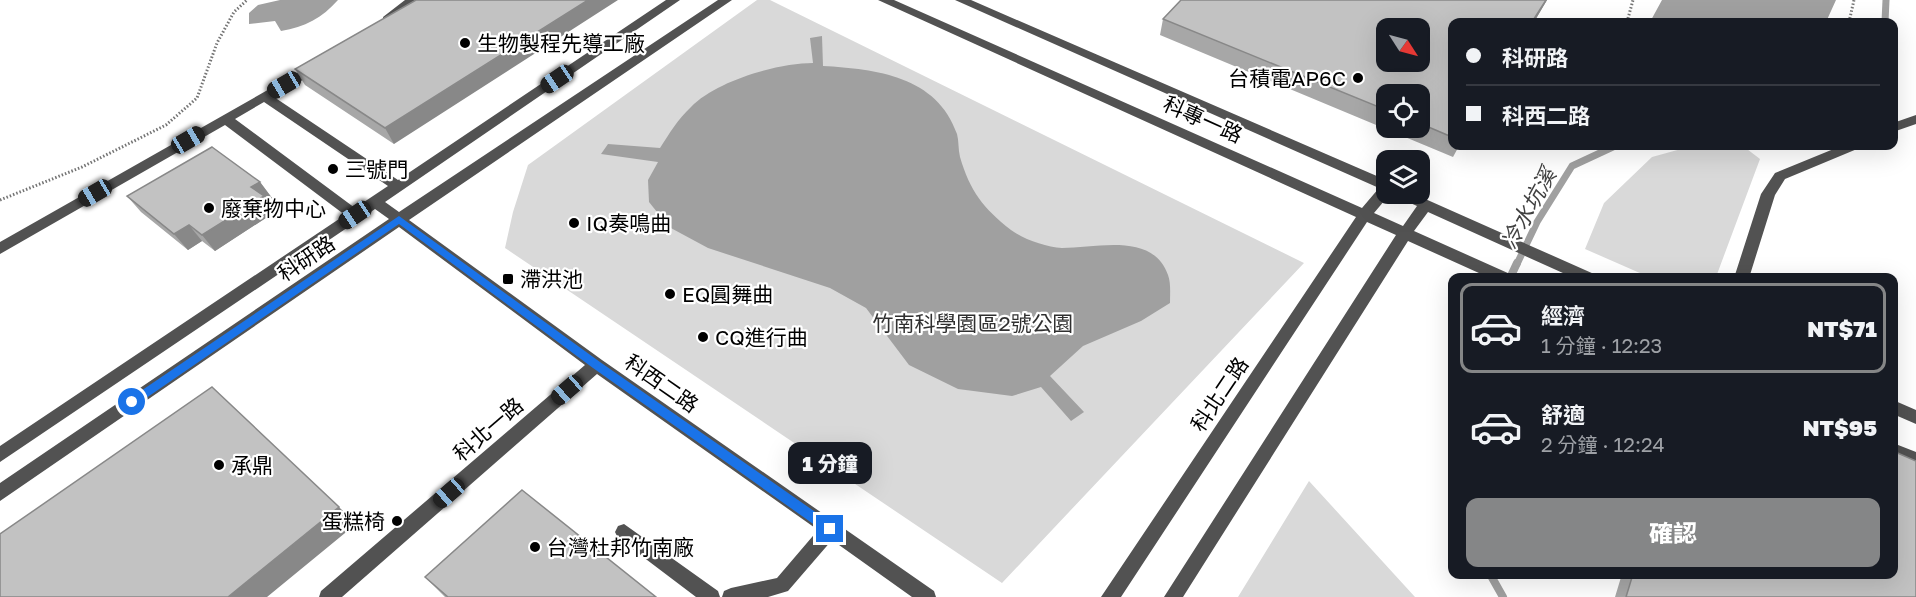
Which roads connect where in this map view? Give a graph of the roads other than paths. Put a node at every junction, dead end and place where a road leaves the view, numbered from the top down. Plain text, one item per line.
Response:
1 (412, 0) edge
2 (674, 0) edge
3 (726, 0) edge
4 (884, 0) edge
5 (961, 0) edge
6 (377, 27) edge
7 (333, 57) edge
8 (264, 96) junction
9 (225, 118) junction
10 (1916, 119) edge
11 (1898, 126) edge
12 (1842, 150) edge
13 (1376, 183) edge
14 (397, 186) junction
15 (374, 201) junction
16 (1376, 201) edge
17 (1426, 204) joint
18 (355, 215) junction
19 (1365, 216) junction
20 (399, 219) junction
21 (1406, 233) junction
22 (0, 249) edge
23 (1494, 273) edge
24 (1578, 273) edge
25 (1743, 273) edge
26 (596, 365) junction
27 (1898, 409) edge
28 (1916, 417) edge
29 (1898, 452) edge
30 (0, 454) edge
31 (1916, 460) edge
32 (0, 493) edge
33 (830, 529) junction
34 (624, 532) dead end
35 (783, 591) edge
36 (327, 597) edge
37 (711, 597) edge
38 (731, 597) edge
39 (927, 597) edge
40 (1110, 597) edge
41 (1173, 597) edge

1 - 6 street
2 - 14 street, 科研路
3 - 20 street, 科研路
4 - 19 street, 科專一路
5 - 13 street, 科專一路
7 - 8 street
8 - 9 street
8 - 14 street
9 - 18 street
9 - 22 street
10 - 11 street
12 - 25 street
14 - 15 street, 科研路
15 - 18 street, 科研路
15 - 20 street, 科西二路
16 - 19 street, 科北二路
17 - 21 street
17 - 24 street
18 - 30 street, 科研路
19 - 21 street, 科專一路
19 - 40 street, 科北二路
20 - 26 street, 科西二路
20 - 32 street, 科研路
21 - 23 street, 科專一路
21 - 41 street
26 - 33 street, 科西二路
26 - 36 street, 科北一路
27 - 28 street
29 - 31 street
33 - 35 street
33 - 39 street, 科西二路
34 - 37 street
35 - 38 street

